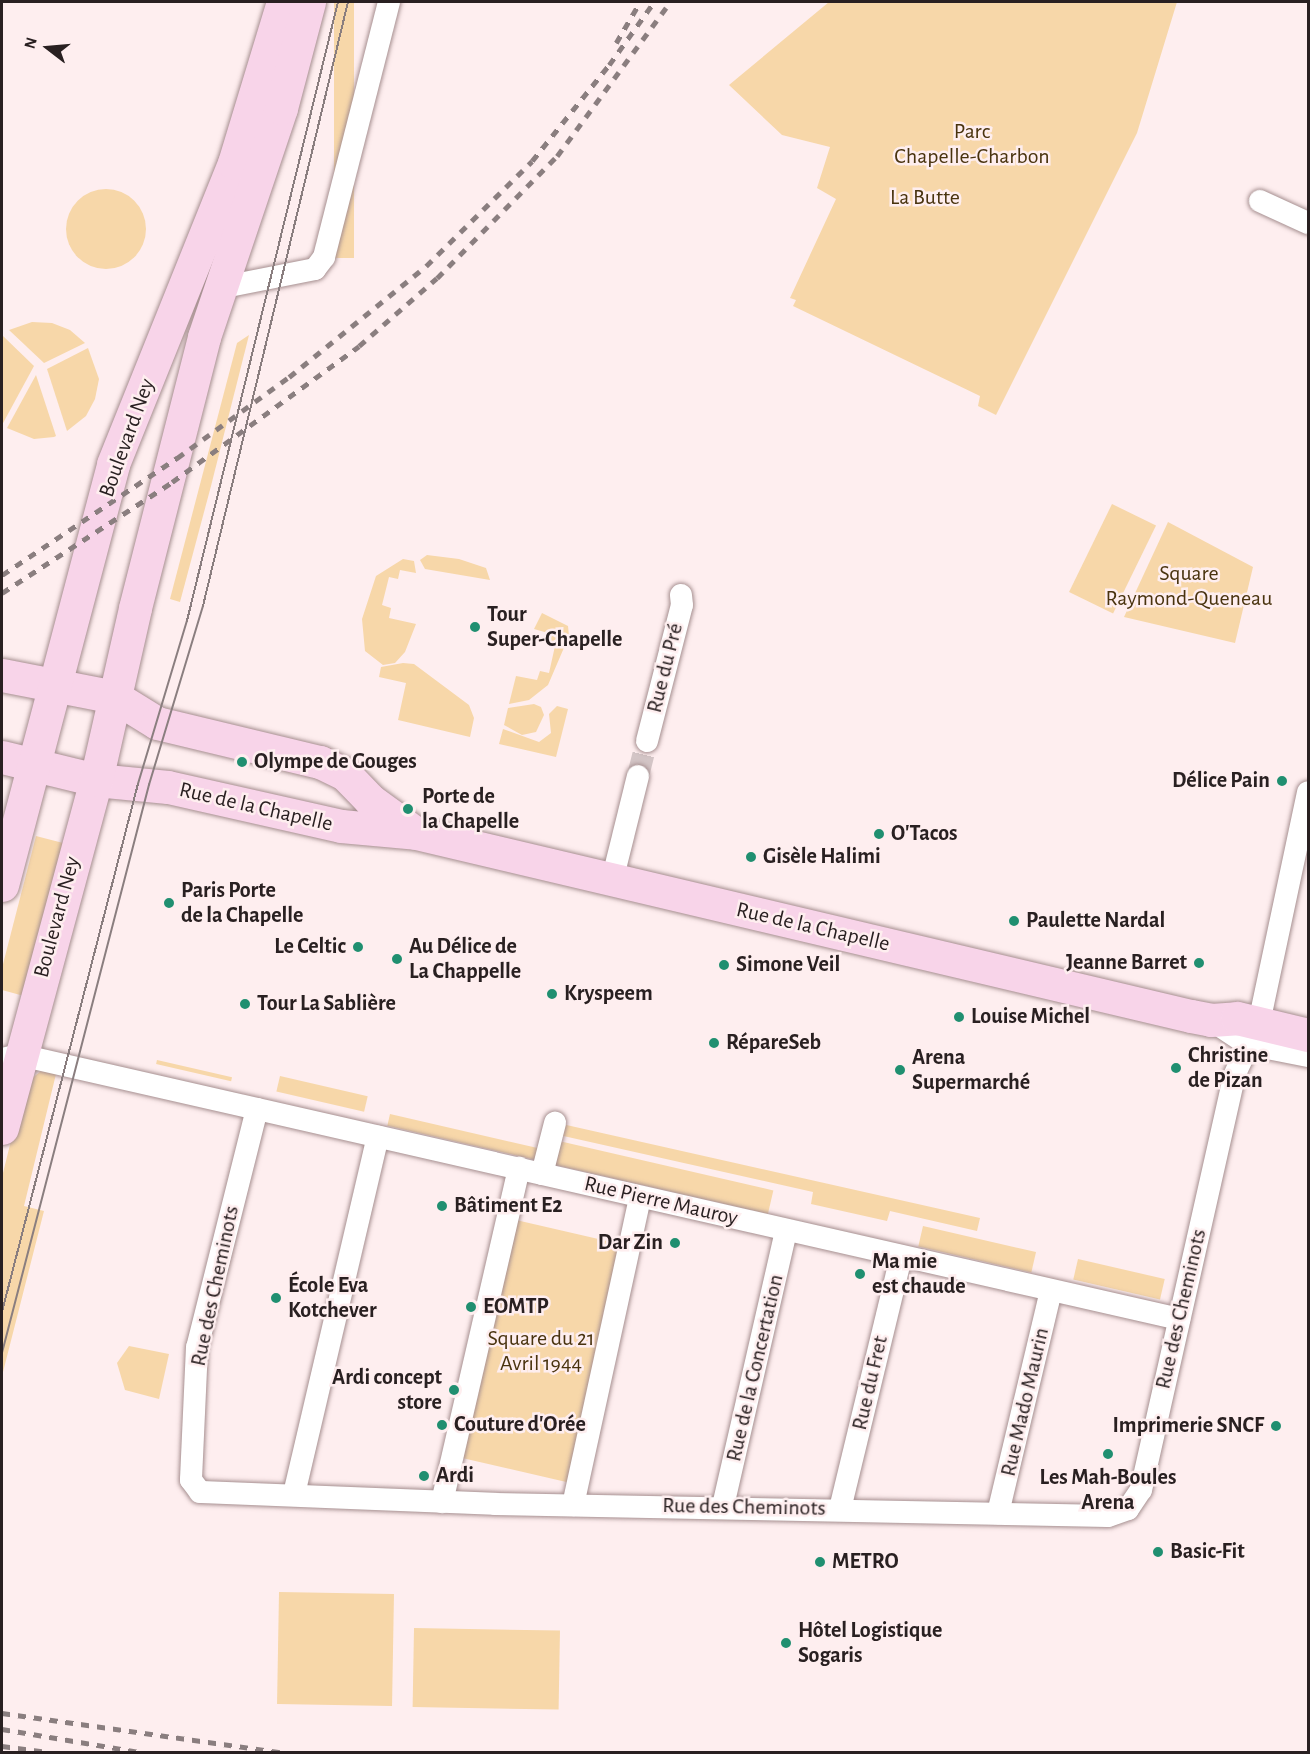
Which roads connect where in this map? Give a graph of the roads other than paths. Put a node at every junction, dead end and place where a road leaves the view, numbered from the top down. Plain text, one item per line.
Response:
1 (283, 2) edge
2 (309, 2) edge
3 (389, 2) edge
4 (1260, 201) dead end
5 (1308, 223) edge
6 (219, 288) junction
7 (681, 595) dead end
8 (2, 675) edge
9 (56, 686) junction
10 (115, 697) junction
11 (646, 741) tunnel mouth
12 (2, 757) edge
13 (35, 765) junction
14 (638, 776) tunnel mouth
15 (96, 780) junction
16 (1308, 792) edge
17 (416, 833) junction
18 (8, 836) edge
19 (612, 881) junction
20 (2, 885) edge
21 (1253, 1034) junction
22 (1308, 1043) edge
23 (11, 1057) edge
24 (256, 1109) junction
25 (555, 1123) dead end
26 (2, 1128) edge
27 (378, 1137) junction
28 (519, 1168) junction
29 (542, 1174) junction
30 (640, 1197) junction
31 (786, 1230) junction
32 (901, 1256) junction
33 (1051, 1291) junction
34 (1179, 1319) junction
35 (294, 1494) junction
36 (442, 1502) junction
37 (573, 1505) junction
38 (723, 1506) junction
39 (840, 1509) junction
40 (998, 1513) junction

1 - 9 main road, Boulevard Ney
2 - 6 main road, Boulevard Ney
3 - 6 street
4 - 5 street
6 - 10 main road, Boulevard Ney
7 - 11 street, Rue du Pré
8 - 9 main road
9 - 10 main road
9 - 13 main road, Boulevard Ney
10 - 15 main road, Boulevard Ney
10 - 17 main road, Rue de la Chapelle
12 - 13 main road, Rue de la Chapelle
13 - 15 main road, Rue de la Chapelle
13 - 18 main road, Boulevard Ney
14 - 19 street
15 - 17 main road, Rue de la Chapelle
15 - 23 main road, Boulevard Ney
16 - 21 street, Rue des Cheminots
17 - 19 main road, Rue de la Chapelle
18 - 20 main road, Boulevard Ney
19 - 21 main road, Rue de la Chapelle
21 - 22 main road, Rue de la Chapelle
21 - 22 street, Rue de la Chapelle
21 - 34 street, Rue des Cheminots
23 - 24 street, Rue Pierre Mauroy
23 - 26 main road, Boulevard Ney
24 - 27 street, Rue Pierre Mauroy
24 - 35 street, Rue des Cheminots
25 - 29 street
27 - 28 street, Rue Pierre Mauroy
27 - 35 street
28 - 29 street, Rue Pierre Mauroy
28 - 36 street
29 - 30 street, Rue Pierre Mauroy
30 - 31 street, Rue Pierre Mauroy
30 - 37 street
31 - 32 street, Rue Pierre Mauroy
31 - 38 street, Rue de la Concertation
32 - 33 street, Rue Pierre Mauroy
32 - 39 street, Rue du Fret
33 - 34 street, Rue Pierre Mauroy
33 - 40 street, Rue Mado Maurin
34 - 40 street, Rue des Cheminots
35 - 36 street, Rue des Cheminots
36 - 37 street, Rue des Cheminots
37 - 38 street, Rue des Cheminots
38 - 39 street, Rue des Cheminots
39 - 40 street, Rue des Cheminots

